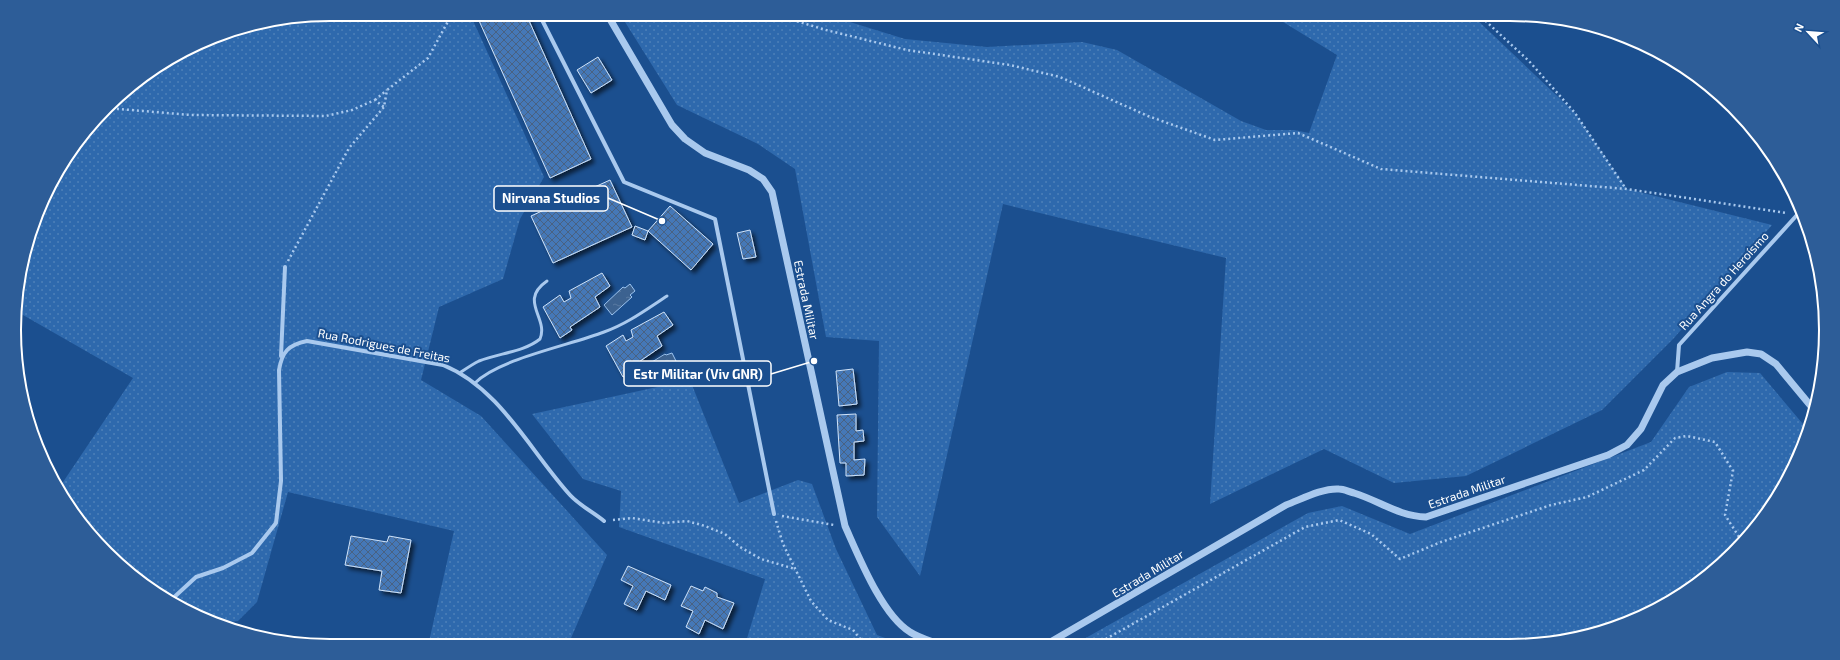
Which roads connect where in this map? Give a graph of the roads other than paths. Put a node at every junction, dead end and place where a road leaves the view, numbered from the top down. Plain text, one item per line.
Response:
1 (543, 21) edge
2 (611, 21) edge
3 (1797, 215) edge
4 (285, 267) road end
5 (547, 281) dead end
6 (667, 296) dead end
7 (281, 356) junction
8 (461, 372) junction
9 (1677, 372) junction
10 (475, 383) junction
11 (1810, 404) edge
12 (774, 514) road end
13 (604, 521) road end
14 (174, 597) edge
15 (927, 639) edge
16 (1056, 639) edge

1 - 12 street
2 - 15 street, Estrada Militar
3 - 9 street, Rua Angra do Heroísmo
4 - 7 street
5 - 8 lane
6 - 10 lane
7 - 8 street, Rua Rodrigues de Freitas
7 - 14 street
8 - 10 street, Rua Rodrigues de Freitas
9 - 11 street, Estrada Militar
9 - 16 street, Estrada Militar
10 - 13 street, Rua Rodrigues de Freitas

